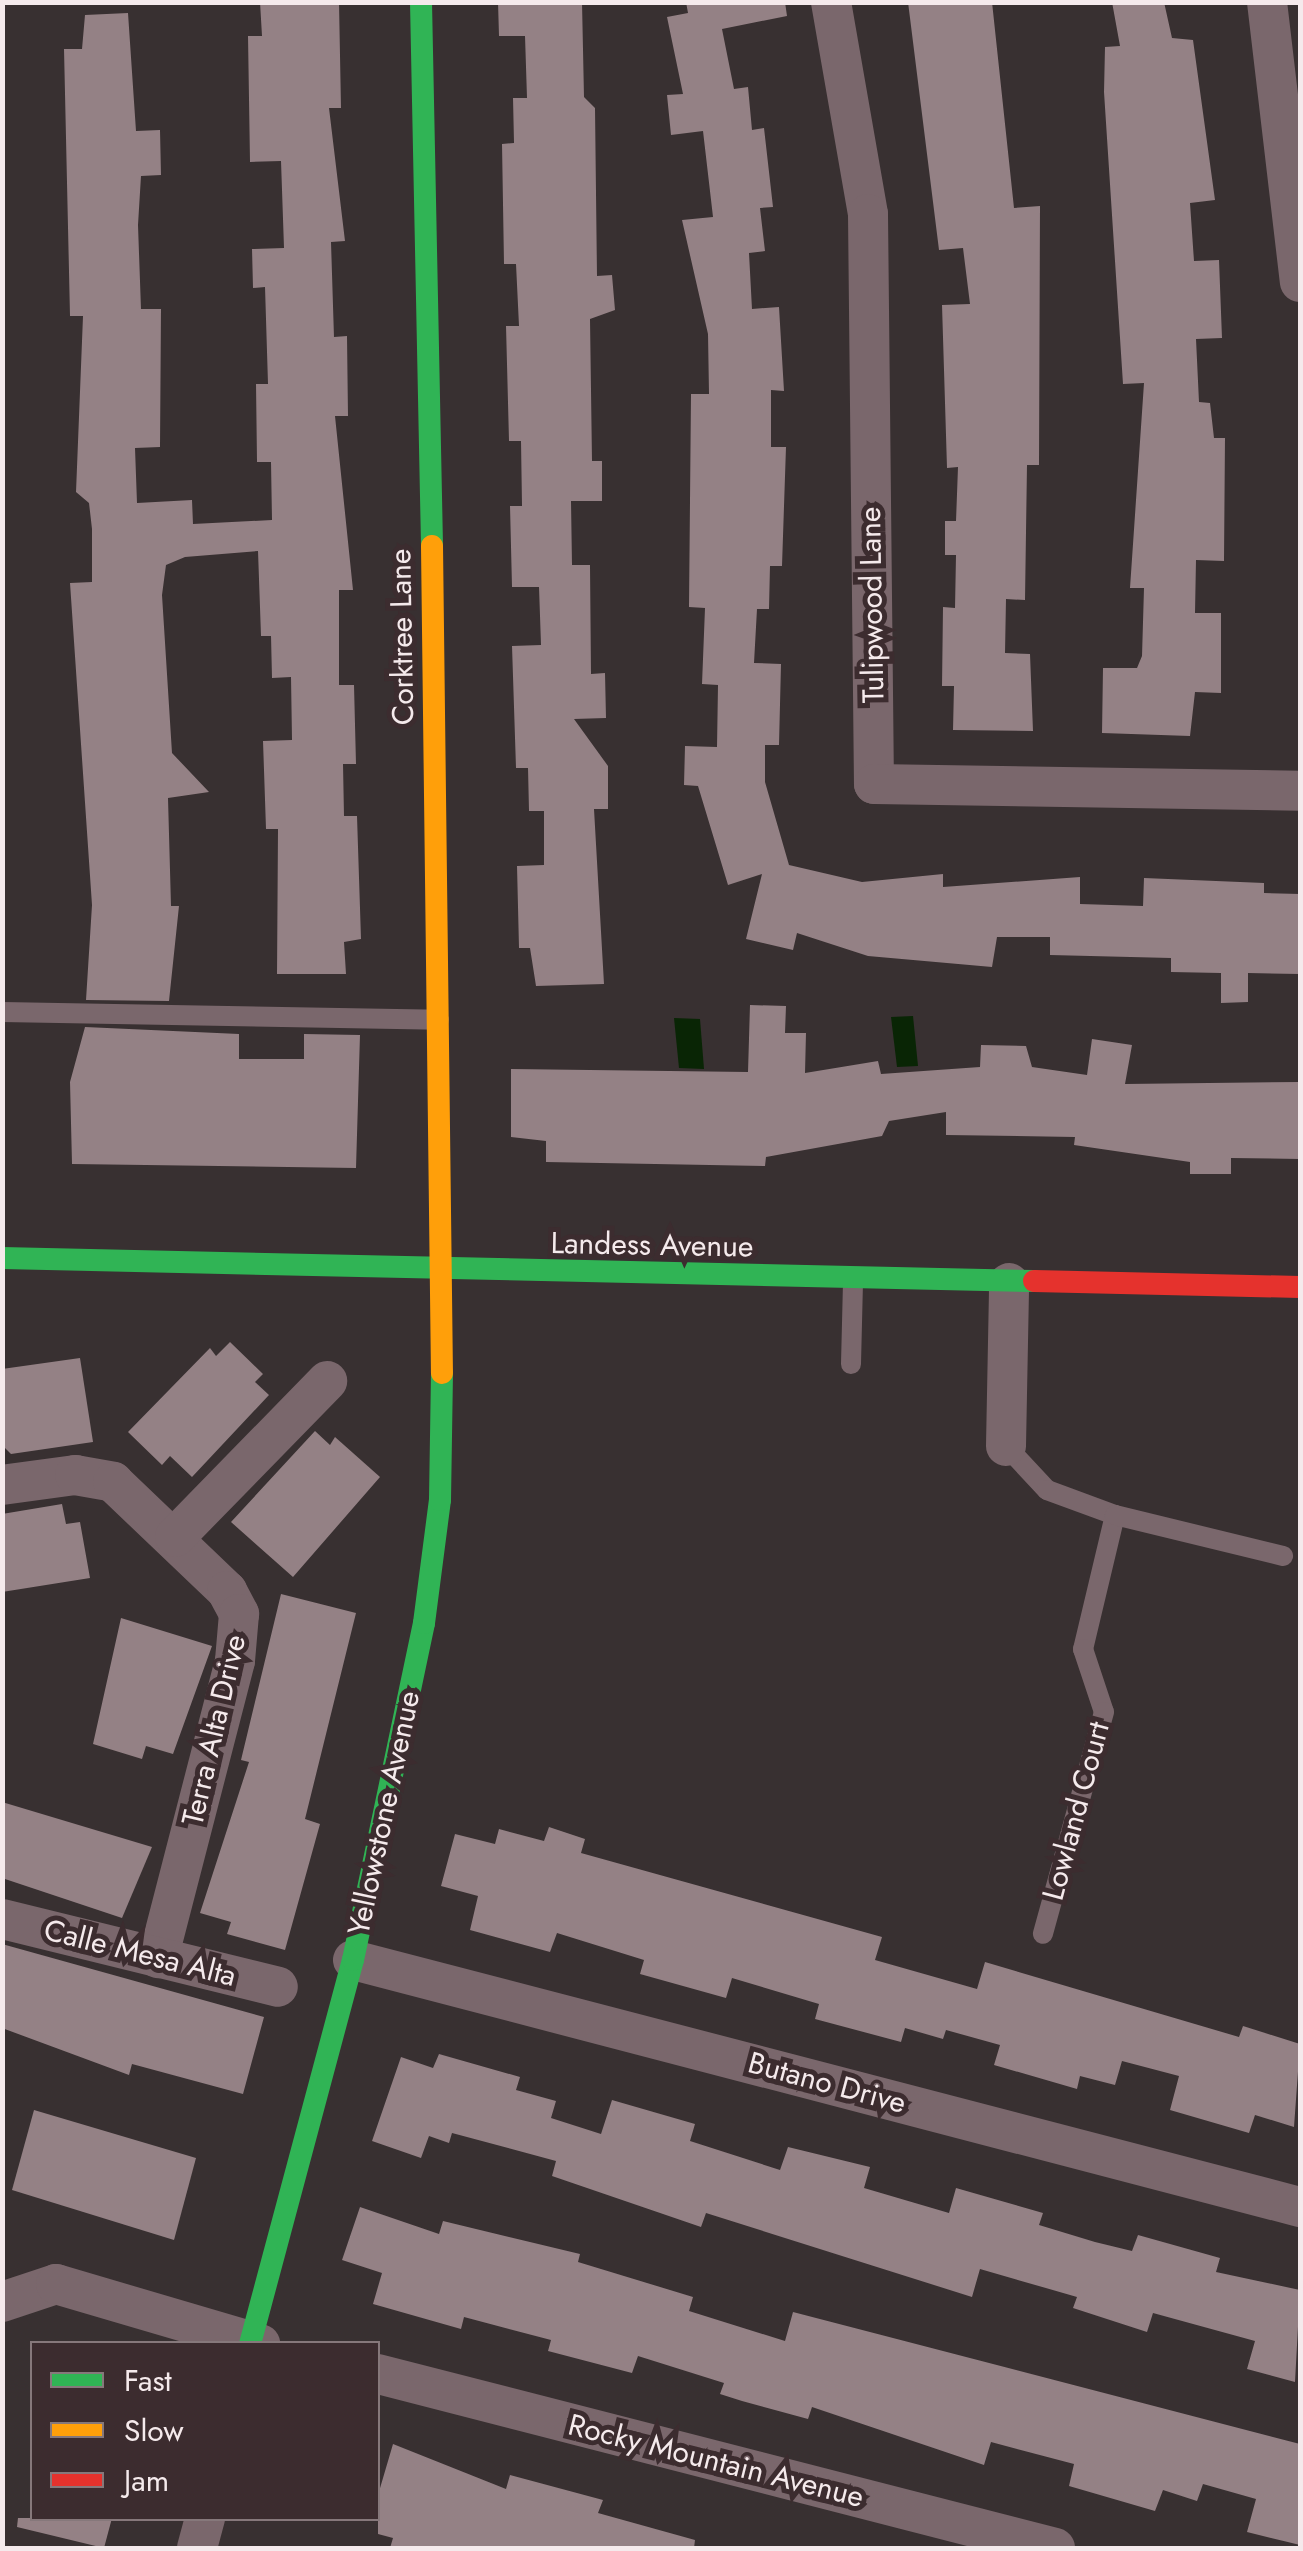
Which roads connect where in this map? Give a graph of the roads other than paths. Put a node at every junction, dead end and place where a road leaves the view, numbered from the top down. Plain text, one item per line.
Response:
1 (421, 2) edge
2 (831, 2) edge
3 (1267, 2) edge
4 (1300, 282) edge
5 (1300, 790) edge
6 (2, 1012) edge
7 (439, 1020) junction
8 (2, 1258) edge
9 (444, 1271) junction
10 (853, 1278) junction
11 (1009, 1283) junction
12 (1300, 1287) edge
13 (851, 1364) dead end
14 (327, 1381) dead end
15 (1006, 1446) joint
16 (2, 1485) edge
17 (1115, 1515) junction
18 (175, 1536) junction
19 (1284, 1556) dead end
20 (2, 1919) edge
21 (1044, 1934) dead end
22 (158, 1958) junction
23 (353, 1960) junction
24 (278, 1987) dead end
25 (1300, 2207) edge
26 (4, 2299) edge
27 (247, 2341) edge
28 (255, 2341) edge
29 (380, 2375) edge
30 (204, 2521) edge
31 (197, 2548) edge
32 (1055, 2548) edge

1 - 7 street, Corktree Lane
2 - 5 street, Tulipwood Lane
3 - 4 street
6 - 7 lane
7 - 9 street, Corktree Lane
8 - 9 street, Landess Avenue
9 - 10 street, Landess Avenue
9 - 23 street, Yellowstone Avenue
10 - 11 street, Landess Avenue
10 - 13 lane
11 - 12 street, Landess Avenue
11 - 15 street
14 - 18 street
15 - 17 lane
16 - 18 street, Terra Alta Drive
17 - 19 lane
17 - 21 lane, Lowland Court
18 - 22 street, Terra Alta Drive
20 - 22 street, Calle Mesa Alta
22 - 24 street, Calle Mesa Alta
23 - 25 street, Butano Drive
23 - 28 street, Yellowstone Avenue
26 - 27 street
29 - 32 street, Rocky Mountain Avenue
30 - 31 street

